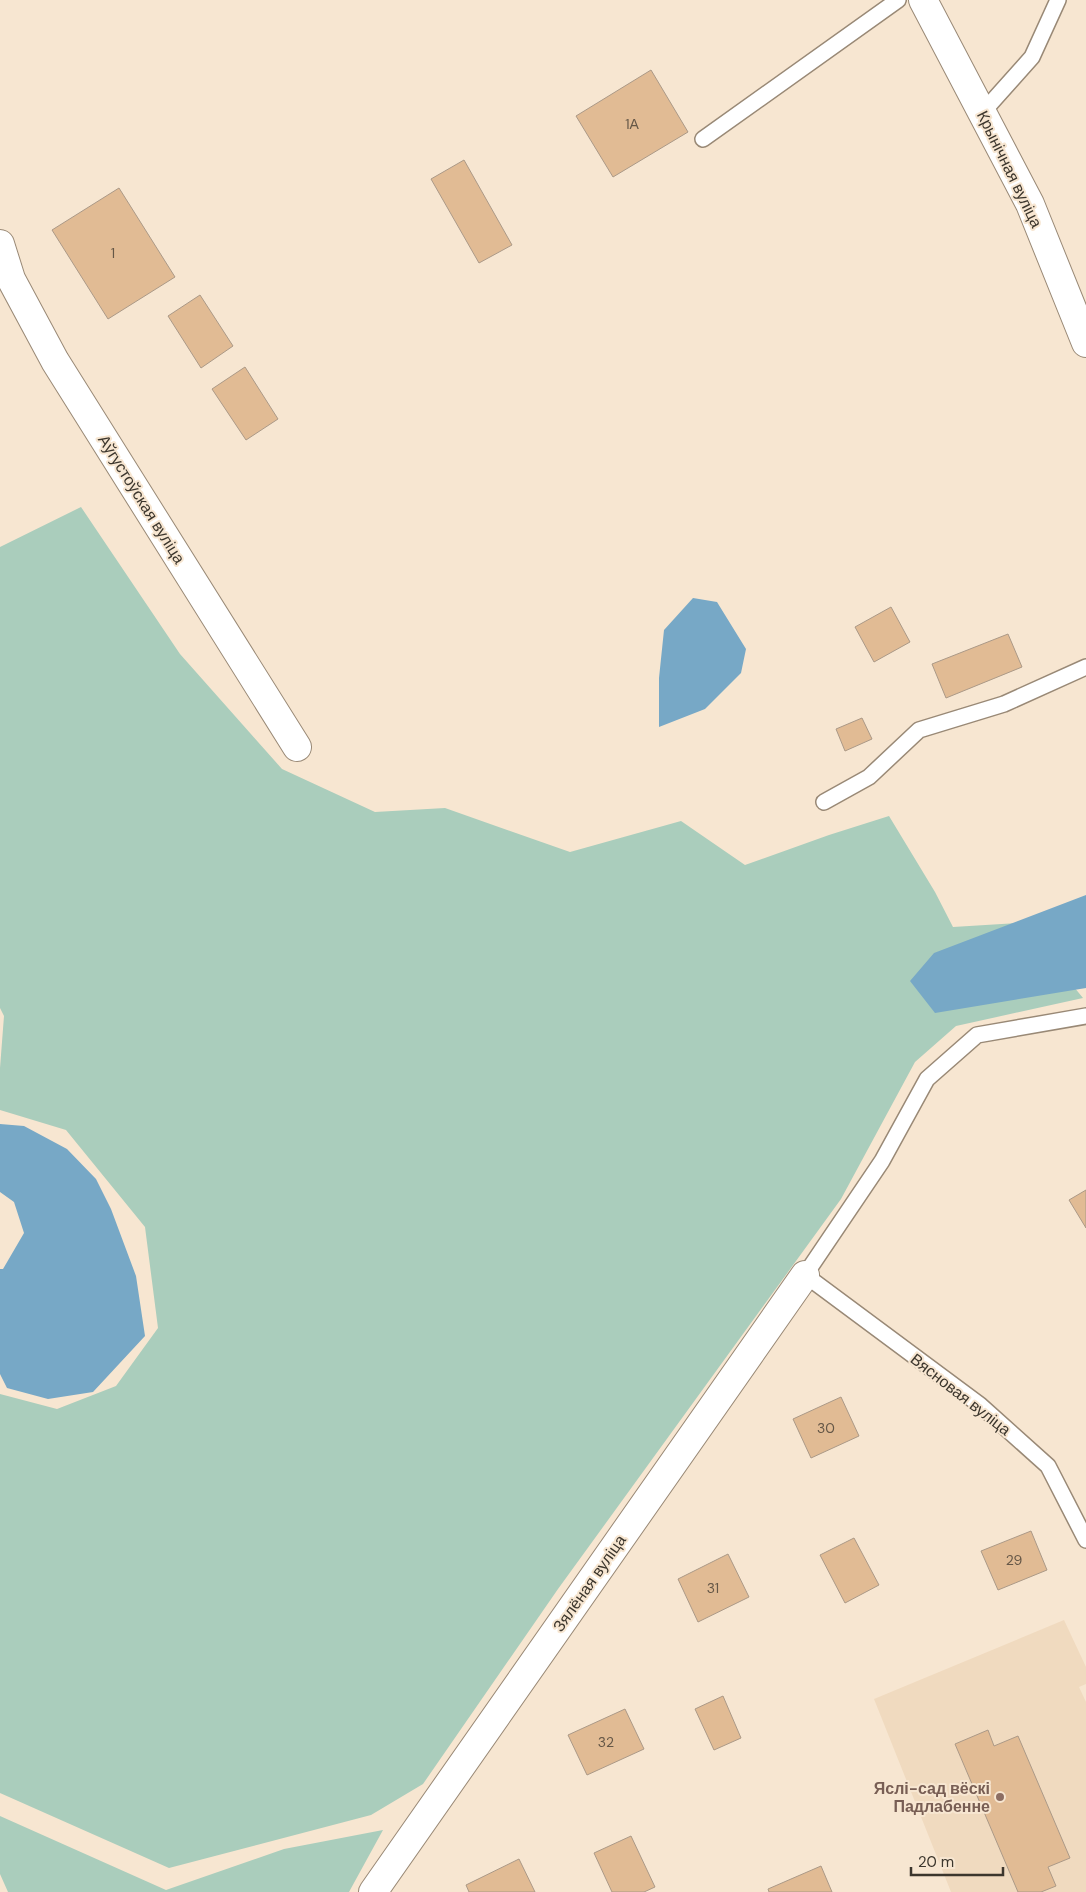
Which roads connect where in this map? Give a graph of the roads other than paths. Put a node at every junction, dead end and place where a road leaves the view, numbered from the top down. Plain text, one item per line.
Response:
1 (898, 0) edge
2 (923, 0) edge
3 (1058, 0) edge
4 (982, 113) junction
5 (703, 139) dead end
6 (0, 244) edge
7 (1086, 343) edge
8 (1086, 667) edge
9 (297, 747) dead end
10 (824, 802) dead end
11 (1086, 1016) edge
12 (805, 1274) junction
13 (1086, 1540) edge
14 (373, 1892) edge

1 - 5 lane
2 - 4 street, Крынічная вуліца
3 - 4 lane
4 - 7 street, Крынічная вуліца
6 - 9 street, Аўгустоўская вуліца
8 - 10 lane
11 - 12 lane
12 - 13 lane, Вясновая вуліца
12 - 14 street, Зялёная вуліца

